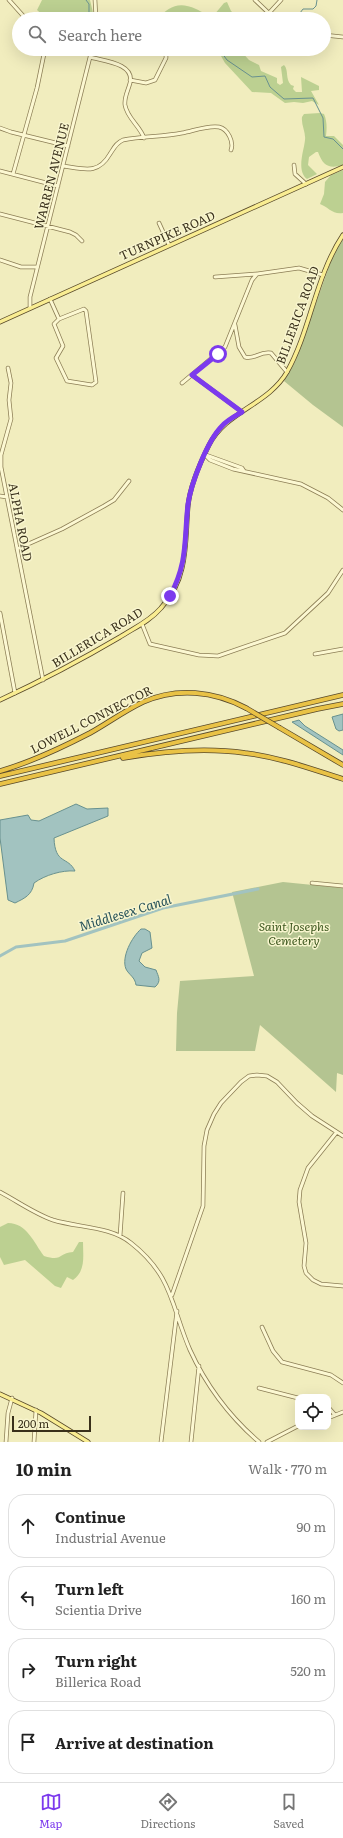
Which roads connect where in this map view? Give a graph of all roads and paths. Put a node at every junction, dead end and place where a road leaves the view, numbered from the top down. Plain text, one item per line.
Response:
1 (8, 0) edge
2 (95, 0) edge
3 (255, 0) edge
4 (281, 0) edge
5 (19, 12) edge
6 (96, 12) edge
7 (267, 12) edge
8 (271, 12) edge
9 (331, 36) edge
10 (343, 37) edge
11 (44, 56) edge
12 (166, 56) edge
13 (90, 57) joint
14 (130, 80) junction
15 (0, 128) edge
16 (24, 135) junction
17 (144, 138) junction
18 (68, 146) junction
19 (231, 150) dead end
20 (294, 165) dead end
21 (63, 166) junction
22 (343, 168) edge
23 (0, 171) edge
24 (13, 174) junction
25 (306, 184) junction
26 (58, 186) junction
27 (0, 214) edge
28 (159, 223) dead end
29 (48, 226) junction
30 (343, 235) edge
31 (82, 241) dead end
32 (169, 245) junction
33 (0, 260) edge
34 (37, 267) junction
35 (256, 274) junction
36 (323, 275) junction
37 (215, 277) dead end
38 (50, 299) junction
39 (30, 308) junction
40 (59, 319) junction
41 (0, 322) edge
42 (235, 325) junction
43 (8, 368) dead end
44 (287, 372) junction
45 (192, 375) junction
46 (182, 383) dead end
47 (242, 412) junction
48 (205, 455) junction
49 (128, 482) dead end
50 (0, 496) edge
51 (7, 497) junction
52 (343, 510) edge
53 (17, 549) junction
54 (343, 570) edge
55 (0, 614) edge
56 (142, 624) junction
57 (343, 649) edge
58 (315, 654) dead end
59 (43, 680) junction
60 (15, 693) junction
61 (343, 696) edge
62 (0, 700) edge
63 (343, 704) edge
64 (90, 763) junction
65 (343, 765) edge
66 (0, 772) edge
67 (0, 776) edge
68 (343, 779) edge
69 (0, 784) edge
70 (312, 883) dead end
71 (343, 886) edge
72 (336, 1133) junction
73 (343, 1136) edge
74 (0, 1192) edge
75 (123, 1193) dead end
76 (120, 1236) junction
77 (343, 1286) edge
78 (172, 1296) junction
79 (177, 1310) junction
80 (174, 1326) junction
81 (182, 1326) junction
82 (262, 1327) dead end
83 (199, 1366) junction
84 (343, 1383) edge
85 (258, 1388) dead end
86 (0, 1394) edge
87 (295, 1397) edge
88 (12, 1398) junction
89 (36, 1410) junction
90 (331, 1410) edge
91 (343, 1412) edge
92 (335, 1415) junction
93 (331, 1417) edge
94 (295, 1428) edge
95 (6, 1442) edge
96 (34, 1442) edge
97 (88, 1442) edge
98 (161, 1442) edge
99 (191, 1442) edge
100 (259, 1442) edge
101 (267, 1442) edge

1 - 5 street
2 - 6 street
3 - 7 street
4 - 8 street
9 - 10 street
11 - 16 street
12 - 14 street
13 - 14 street
13 - 18 street, WARREN AVENUE
14 - 17 street
15 - 16 street
16 - 18 street
16 - 24 street
17 - 19 street
17 - 21 street
18 - 21 street, WARREN AVENUE
20 - 25 street
21 - 26 street, WARREN AVENUE
22 - 25 main road, TURNPIKE ROAD
23 - 24 street
24 - 26 street
25 - 32 main road, TURNPIKE ROAD
26 - 29 street, WARREN AVENUE
27 - 29 street
28 - 32 street
29 - 31 street
29 - 34 street, WARREN AVENUE
30 - 36 main road, BILLERICA ROAD
32 - 38 main road, TURNPIKE ROAD
33 - 34 street
34 - 39 street, WARREN AVENUE
35 - 36 street
35 - 37 street
35 - 42 street
36 - 44 main road, BILLERICA ROAD
38 - 39 main road, TURNPIKE ROAD
38 - 40 street
39 - 41 main road, TURNPIKE ROAD
40 - 40 street
42 - 44 street
42 - 45 street
43 - 51 street, ALPHA ROAD
44 - 47 main road, BILLERICA ROAD
45 - 46 street
45 - 47 street
47 - 48 main road, BILLERICA ROAD
48 - 52 street
48 - 56 main road, BILLERICA ROAD
49 - 53 street
50 - 51 street
51 - 53 street, ALPHA ROAD
53 - 59 street, ALPHA ROAD
54 - 56 street
55 - 60 street
56 - 59 main road, BILLERICA ROAD
57 - 58 street
59 - 60 main road, BILLERICA ROAD
60 - 62 main road, BILLERICA ROAD
61 - 67 highway
63 - 64 highway
64 - 68 highway
64 - 69 highway
65 - 66 highway, LOWELL CONNECTOR, bridge
70 - 71 street
72 - 73 street
72 - 77 street
72 - 78 street
74 - 76 street
75 - 76 street
76 - 78 street
78 - 79 street
79 - 80 street
79 - 81 street
80 - 81 street
80 - 98 street
81 - 83 street
82 - 84 street
83 - 99 street
83 - 100 street
85 - 87 street
86 - 88 main road
88 - 89 main road
88 - 95 street
89 - 96 street
89 - 97 main road
90 - 92 street
91 - 92 street
92 - 93 street
94 - 101 street

